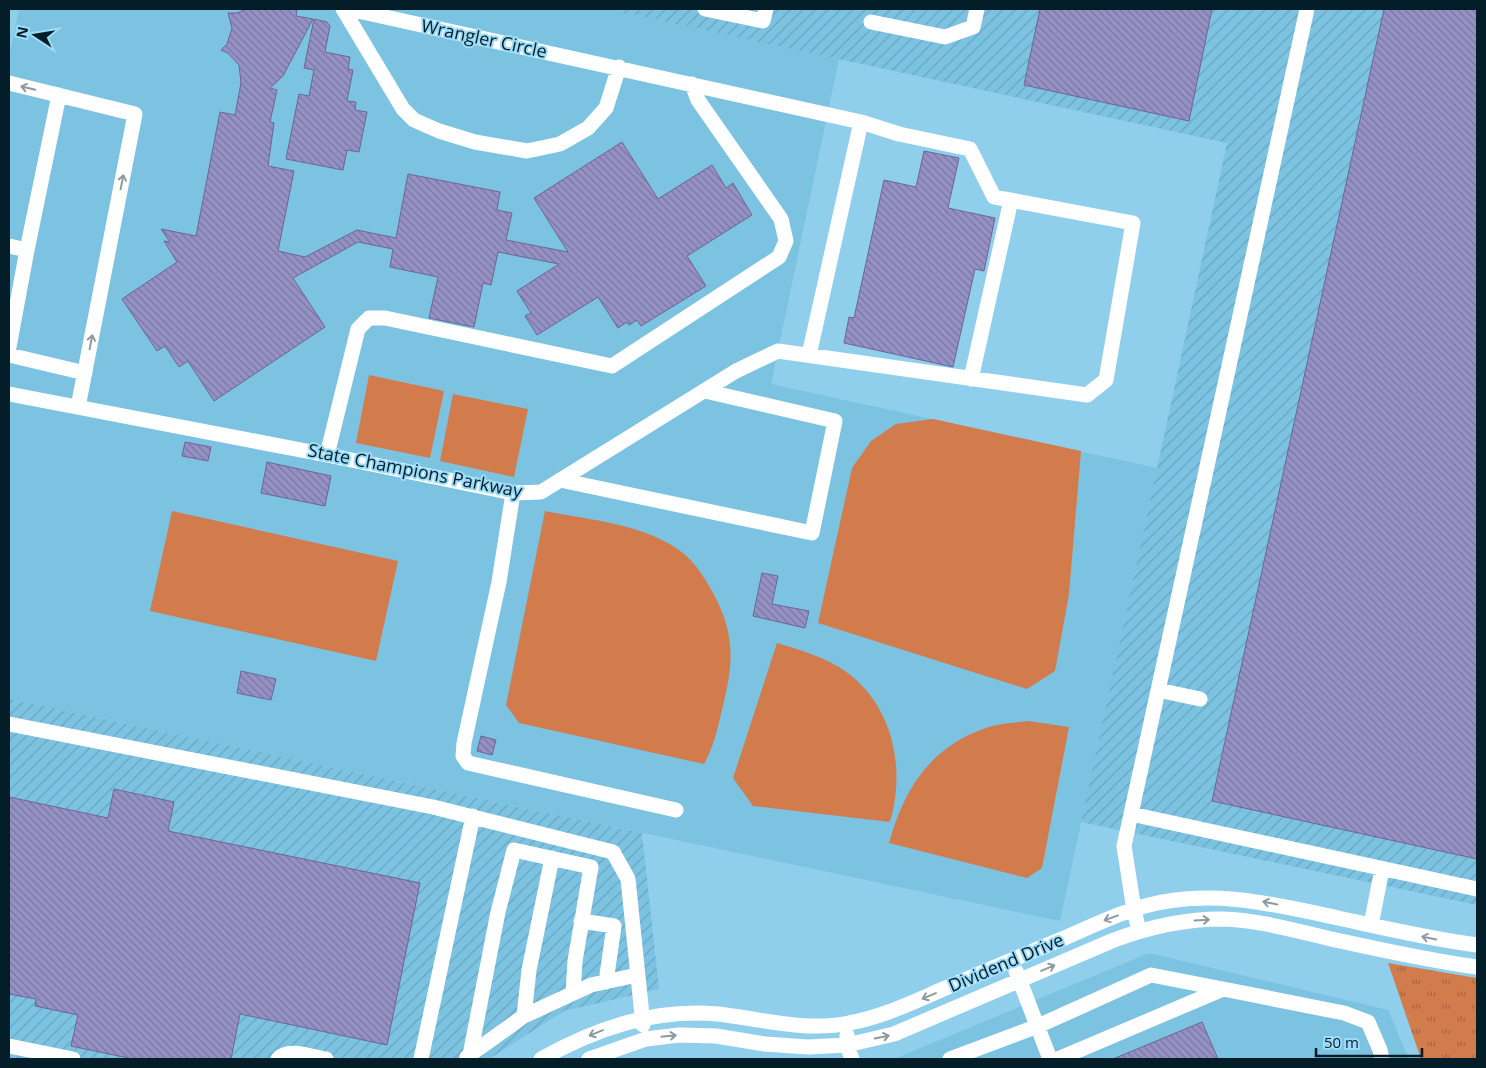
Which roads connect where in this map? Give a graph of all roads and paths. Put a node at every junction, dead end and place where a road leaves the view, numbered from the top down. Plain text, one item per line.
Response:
1 (343, 9) edge
2 (348, 9) edge
3 (705, 9) edge
4 (766, 9) edge
5 (977, 9) edge
6 (1307, 9) edge
7 (871, 22) dead end
8 (620, 67) junction
9 (9, 84) edge
10 (692, 84) junction
11 (59, 95) junction
12 (860, 122) junction
13 (1011, 200) junction
14 (9, 246) edge
15 (27, 250) junction
16 (9, 347) edge
17 (9, 355) edge
18 (809, 355) junction
19 (85, 373) junction
20 (968, 378) junction
21 (705, 391) junction
22 (9, 394) edge
23 (78, 407) junction
24 (327, 454) junction
25 (560, 480) junction
26 (513, 493) junction
27 (1158, 690) junction
28 (1200, 699) dead end
29 (9, 724) edge
30 (676, 810) dead end
31 (1132, 814) junction
32 (473, 816) junction
33 (552, 858) junction
34 (1382, 869) junction
35 (1477, 889) edge
36 (1134, 910) junction
37 (581, 922) junction
38 (1371, 925) junction
39 (1140, 931) junction
40 (1477, 945) edge
41 (1012, 960) junction
42 (1477, 967) edge
43 (638, 975) junction
44 (1020, 980) junction
45 (606, 982) junction
46 (1223, 989) junction
47 (573, 993) junction
48 (524, 1016) junction
49 (642, 1017) junction
50 (847, 1024) junction
51 (1038, 1026) junction
52 (646, 1039) junction
53 (847, 1045) junction
54 (9, 1046) edge
55 (467, 1057) edge
56 (74, 1059) edge
57 (278, 1059) edge
58 (326, 1059) edge
59 (421, 1059) edge
60 (541, 1059) edge
61 (589, 1059) edge
62 (852, 1059) edge
63 (950, 1059) edge
64 (1050, 1059) edge
65 (1058, 1059) edge
66 (1382, 1059) edge

1 - 8 street
2 - 8 street, Wrangler Circle
3 - 4 street
5 - 7 street
6 - 27 street
8 - 10 street, Wrangler Circle
11 -> 9 street
10 - 12 street, Wrangler Circle
10 - 24 street
11 - 15 street
19 -> 11 street
12 - 13 street, Wrangler Circle
12 - 18 street
13 - 20 street
13 - 20 street, State Champions Parkway
14 - 15 street
15 - 16 street
17 - 19 street
18 - 20 street, State Champions Parkway
18 - 21 street, State Champions Parkway
19 - 23 street
21 - 25 street, State Champions Parkway
21 - 25 street
22 - 23 street, State Champions Parkway
23 - 24 street, State Champions Parkway
24 - 26 street, State Champions Parkway
25 - 26 street, State Champions Parkway
26 - 30 street
27 - 28 street
27 - 31 street
29 - 32 street
31 - 34 street
31 - 36 street
32 - 43 street
32 - 59 street
33 - 37 street
33 - 48 street
33 - 55 street
34 - 35 street
34 - 38 street
38 -> 36 street, Dividend Drive
36 - 39 street
36 -> 41 street, Dividend Drive
37 - 45 street
37 - 47 street
40 -> 38 street, Dividend Drive
39 -> 42 street, Dividend Drive
44 -> 39 street, Dividend Drive
41 - 44 street
41 -> 50 street, Dividend Drive
43 - 45 street
43 - 49 street
44 - 51 street
53 -> 44 street, Dividend Drive
45 - 47 street
46 - 51 street
46 - 65 street
46 - 66 street
47 - 48 street
48 - 55 street
49 - 50 street, Dividend Drive
49 - 52 street
49 -> 60 street, Dividend Drive
50 - 53 street
51 - 63 street
51 - 64 street
52 -> 53 street, Dividend Drive
52 - 61 street, Dividend Drive
53 - 62 street
54 - 56 street
57 - 58 street

